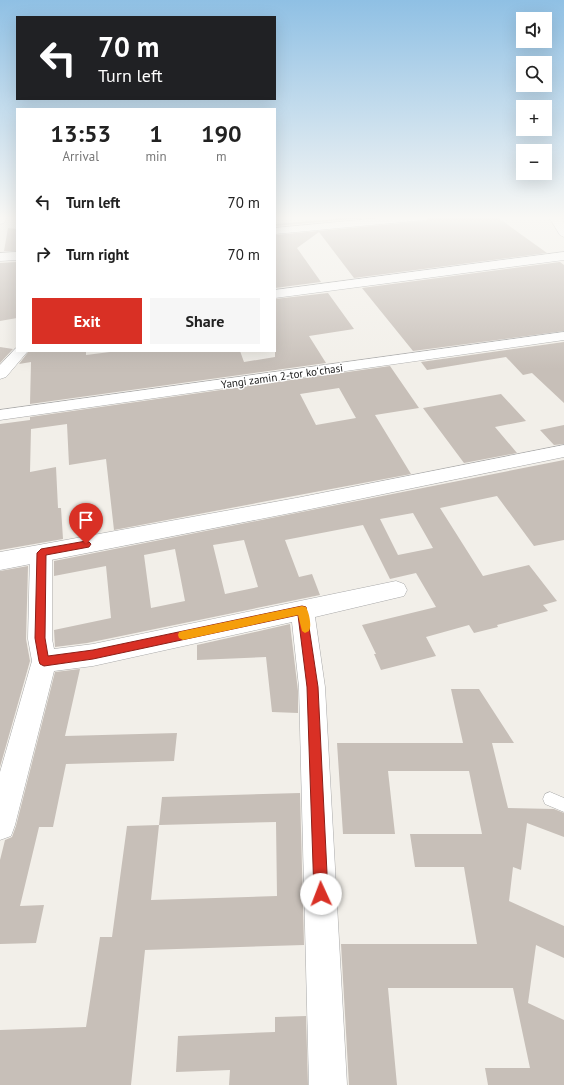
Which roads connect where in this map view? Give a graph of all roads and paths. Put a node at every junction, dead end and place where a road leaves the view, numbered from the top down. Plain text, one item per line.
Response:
1 (476, 268) edge
2 (276, 294) edge
3 (564, 336) edge
4 (20, 352) edge
5 (0, 374) edge
6 (0, 415) edge
7 (564, 451) edge
8 (41, 553) junction
9 (0, 561) edge
10 (396, 590) dead end
11 (302, 610) junction
12 (44, 661) junction
13 (550, 799) dead end
14 (564, 805) edge
15 (0, 825) edge
16 (328, 1085) edge

1 - 2 street
3 - 6 street, Yangi zamin 2-tor koʻchasi
4 - 5 street
7 - 8 street
8 - 9 street
8 - 12 street
10 - 11 street
11 - 12 street
11 - 16 street
12 - 15 street
13 - 14 lane

